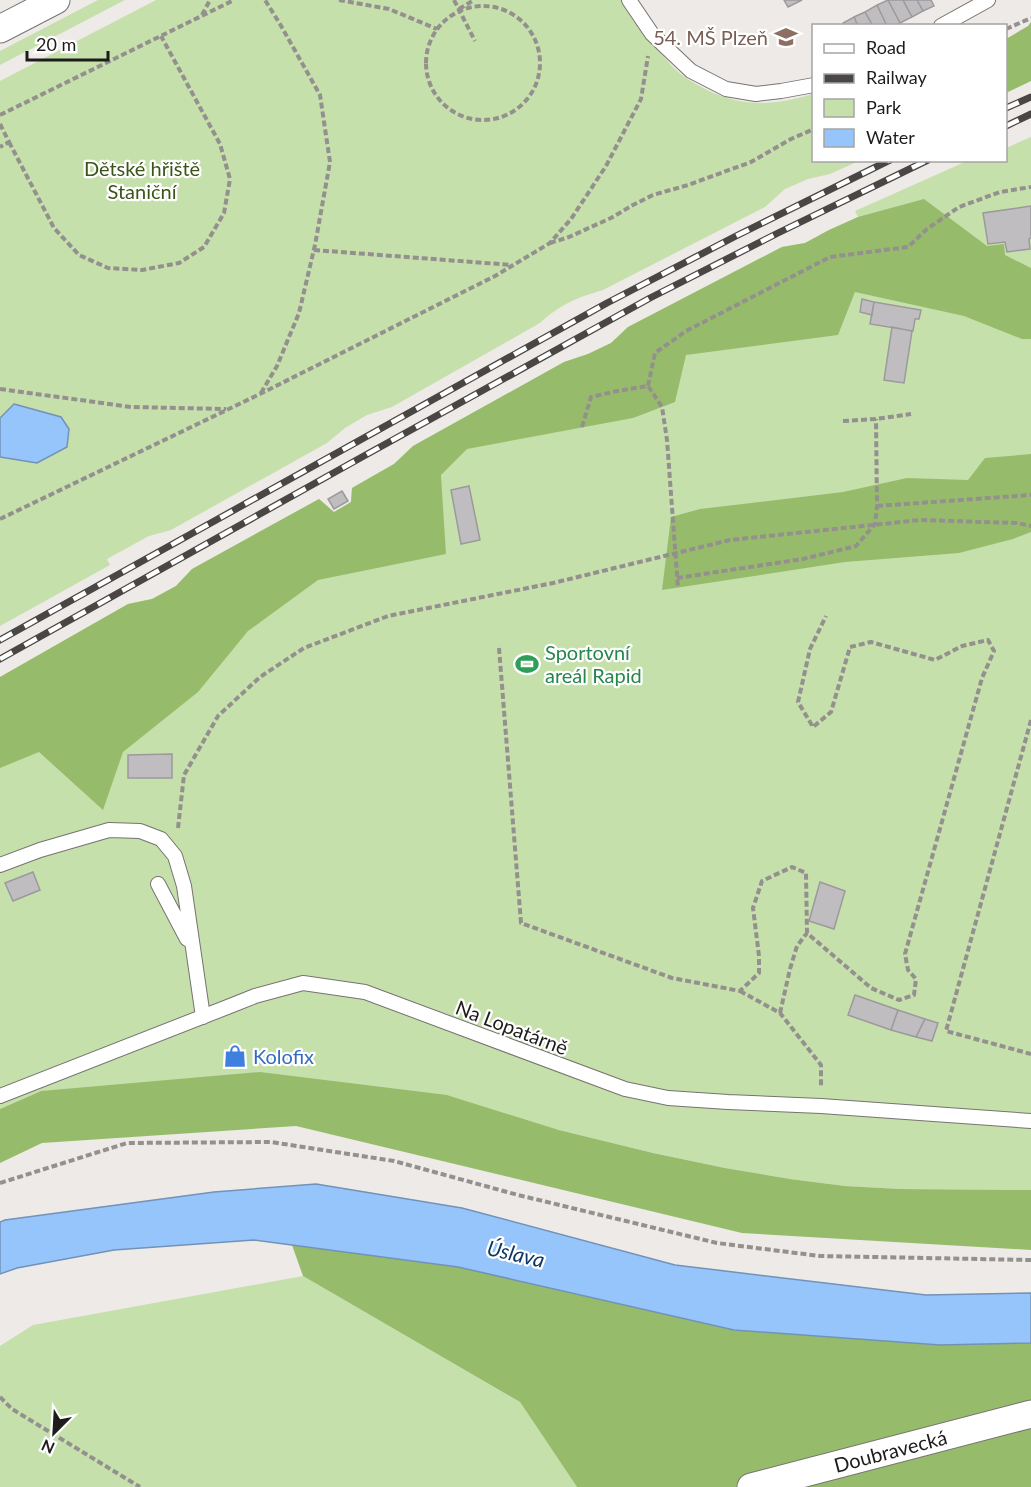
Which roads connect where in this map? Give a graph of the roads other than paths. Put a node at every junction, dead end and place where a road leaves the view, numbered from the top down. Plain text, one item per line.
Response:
1 (56, 0) edge
2 (629, 0) edge
3 (987, 0) edge
4 (945, 24) edge
5 (0, 29) edge
6 (812, 85) edge
7 (0, 865) edge
8 (158, 884) dead end
9 (192, 949) junction
10 (203, 1017) junction
11 (0, 1096) edge
12 (1031, 1121) edge
13 (1031, 1414) edge
14 (751, 1487) edge

1 - 5 street
2 - 6 lane
3 - 4 lane
7 - 9 lane
8 - 9 lane
9 - 10 lane
10 - 11 lane, Na Lopatárně
10 - 12 lane, Na Lopatárně
13 - 14 street, Doubravecká

